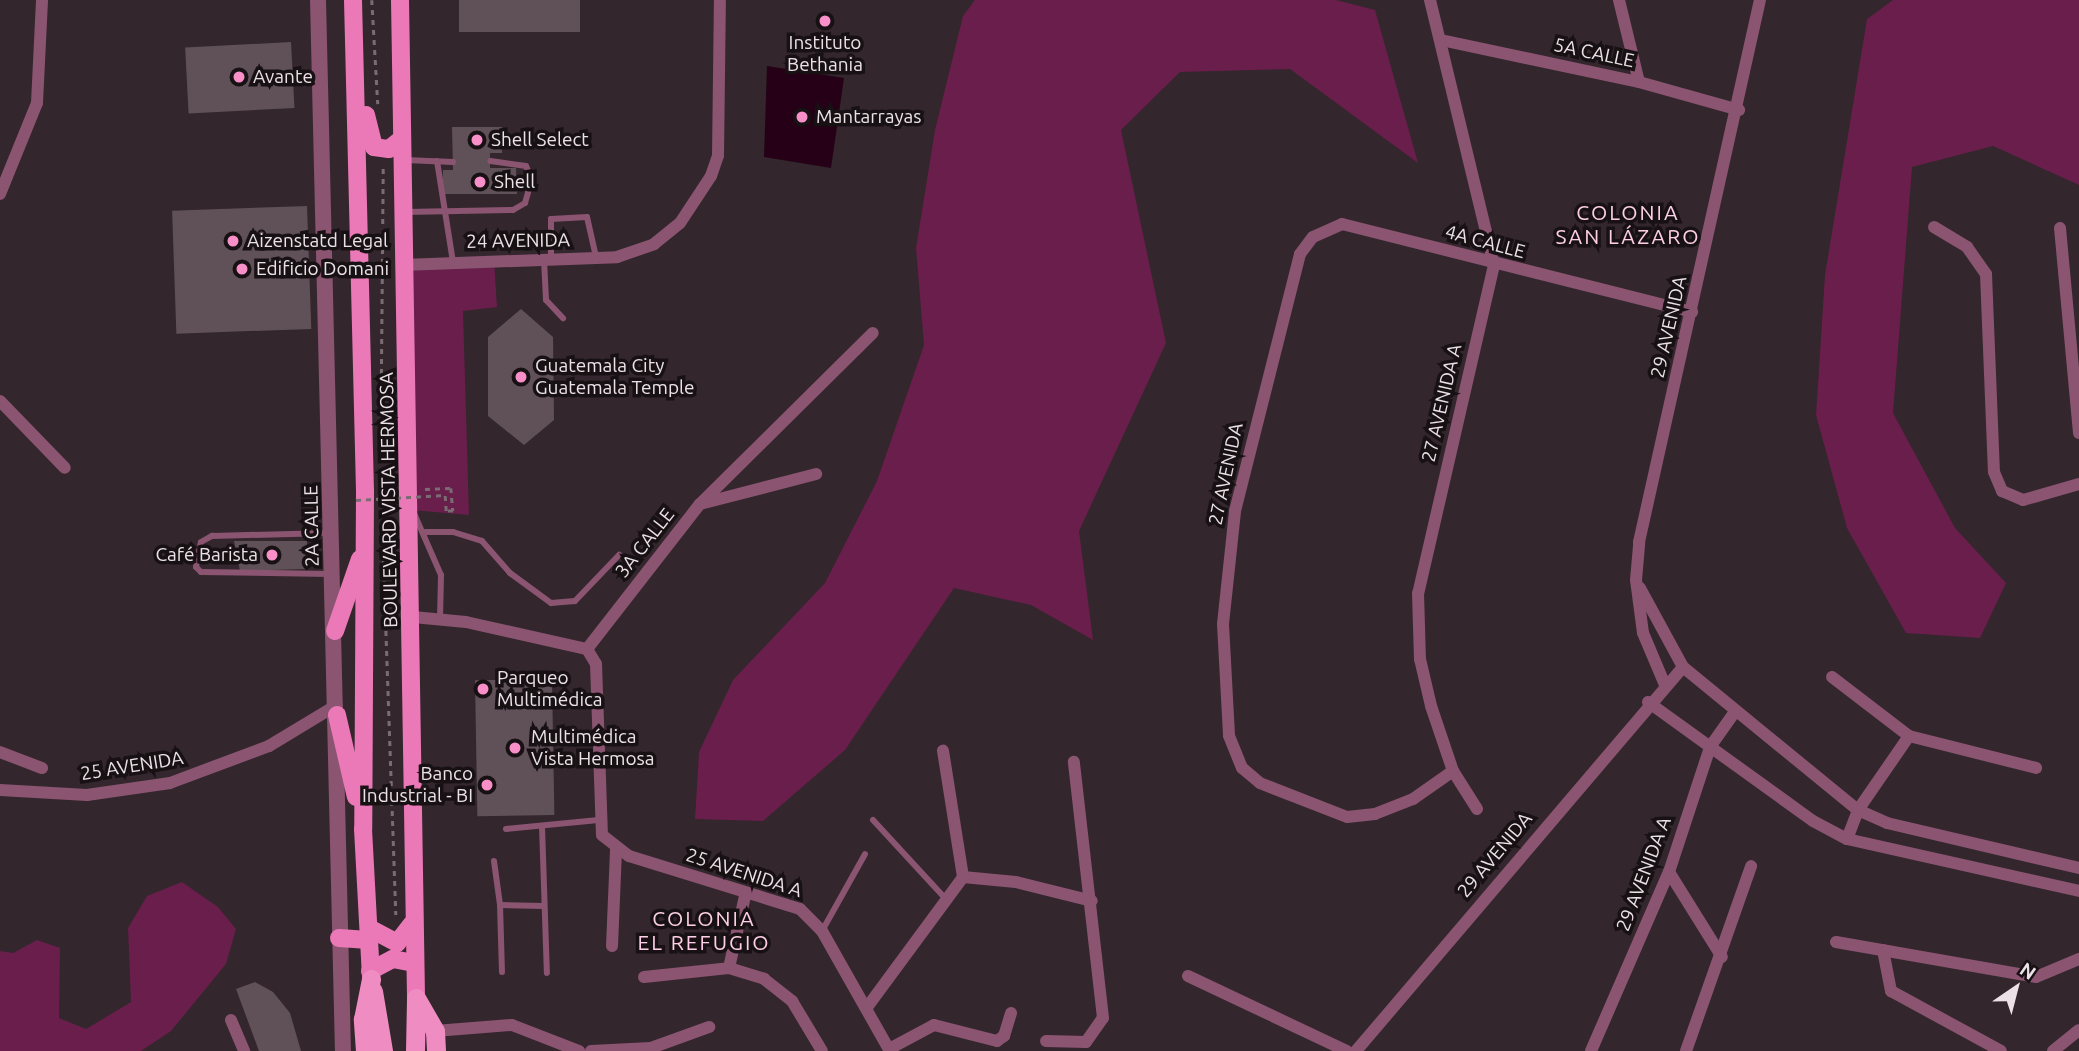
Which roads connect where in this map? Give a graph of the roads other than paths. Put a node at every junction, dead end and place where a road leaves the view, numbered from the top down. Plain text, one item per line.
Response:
1 (42, 0) edge
2 (318, 0) edge
3 (353, 0) edge
4 (362, 0) edge
5 (400, 0) edge
6 (720, 0) edge
7 (1430, 0) edge
8 (1619, 0) edge
9 (1760, 0) edge
10 (1441, 40) junction
11 (1639, 82) junction
12 (1739, 110) junction
13 (400, 141) junction
14 (401, 159) junction
15 (437, 161) junction
16 (490, 161) dead end
17 (453, 162) dead end
18 (0, 194) edge
19 (403, 211) junction
20 (443, 212) junction
21 (1934, 227) dead end
22 (2060, 228) dead end
23 (1313, 237) joint
24 (596, 259) junction
25 (547, 260) junction
26 (453, 262) junction
27 (403, 265) junction
28 (1494, 265) junction
29 (1692, 312) junction
30 (563, 318) dead end
31 (873, 333) dead end
32 (0, 401) edge
33 (2079, 433) edge
34 (65, 468) dead end
35 (816, 474) dead end
36 (2079, 484) edge
37 (700, 504) junction
38 (412, 510) junction
39 (425, 532) junction
40 (332, 533) junction
41 (365, 545) junction
42 (619, 555) dead end
43 (334, 574) junction
44 (1636, 580) junction
45 (413, 617) junction
46 (440, 618) junction
47 (335, 631) junction
48 (587, 649) junction
49 (1683, 667) junction
50 (1832, 677) dead end
51 (1665, 685) junction
52 (1648, 702) junction
53 (337, 710) junction
54 (1734, 713) junction
55 (1909, 736) junction
56 (1710, 747) junction
57 (943, 751) dead end
58 (0, 752) edge
59 (1074, 762) dead end
60 (42, 768) dead end
61 (2036, 768) dead end
62 (1453, 771) junction
63 (0, 790) edge
64 (1477, 809) dead end
65 (1858, 810) junction
66 (599, 820) junction
67 (873, 820) dead end
68 (542, 826) junction
69 (506, 829) dead end
70 (363, 830) junction
71 (1847, 839) junction
72 (616, 849) junction
73 (865, 854) dead end
74 (494, 861) dead end
75 (1751, 866) dead end
76 (2079, 868) edge
77 (1669, 872) junction
78 (963, 877) junction
79 (2079, 891) edge
80 (745, 896) junction
81 (944, 897) junction
82 (1092, 901) junction
83 (500, 905) junction
84 (544, 906) junction
85 (413, 922) junction
86 (822, 931) junction
87 (369, 934) junction
88 (339, 938) junction
89 (1836, 942) dead end
90 (612, 946) dead end
91 (1883, 950) junction
92 (1722, 957) junction
93 (2079, 959) edge
94 (414, 963) junction
95 (729, 968) junction
96 (502, 972) dead end
97 (547, 973) dead end
98 (371, 975) junction
99 (1188, 976) dead end
100 (644, 977) dead end
101 (416, 998) junction
102 (868, 1006) junction
103 (1011, 1013) dead end
104 (231, 1020) dead end
105 (709, 1027) dead end
106 (2079, 1030) edge
107 (435, 1031) junction
108 (1046, 1041) dead end
109 (890, 1050) edge
110 (244, 1051) edge
111 (343, 1051) edge
112 (365, 1051) edge
113 (383, 1051) edge
114 (415, 1051) edge
115 (436, 1051) edge
116 (579, 1051) edge
117 (591, 1051) edge
118 (822, 1051) edge
119 (1347, 1051) edge
120 (1356, 1051) edge
121 (1591, 1051) edge
122 (1686, 1051) edge
123 (2001, 1051) edge
124 (2053, 1051) edge

1 - 18 street
2 - 40 street, 2A CALLE
3 - 41 main road, BOULEVARD VISTA HERMOSA
4 - 13 main road
5 - 13 main road, BOULEVARD VISTA HERMOSA
6 - 24 street, 24 AVENIDA
7 - 10 street, 27 AVENIDA A
8 - 11 street
9 - 12 street, 29 AVENIDA
10 - 11 street, 5A CALLE
10 - 28 street, 27 AVENIDA A
11 - 12 street, 5A CALLE
12 - 29 street, 29 AVENIDA
13 - 14 main road, BOULEVARD VISTA HERMOSA
14 - 15 lane
14 - 19 main road, BOULEVARD VISTA HERMOSA
15 - 17 lane
15 - 20 lane
16 - 20 lane
19 - 20 lane
19 - 27 main road, BOULEVARD VISTA HERMOSA
20 - 26 lane
21 - 36 street
22 - 33 street
23 - 28 street, 4A CALLE
23 - 62 street, 27 AVENIDA
24 - 25 street, 24 AVENIDA
24 - 25 lane
25 - 26 street, 24 AVENIDA
25 - 30 lane
26 - 27 street, 24 AVENIDA
27 - 38 main road, BOULEVARD VISTA HERMOSA
28 - 29 street, 4A CALLE
28 - 62 street, 27 AVENIDA A
29 - 44 street, 29 AVENIDA
31 - 37 street, 3A CALLE
32 - 34 street
35 - 37 street
37 - 48 street, 3A CALLE
38 - 39 lane
38 - 45 main road, BOULEVARD VISTA HERMOSA
39 - 42 lane
39 - 46 lane
40 - 43 street, 2A CALLE
40 - 43 lane
41 - 47 main road
41 - 70 main road, BOULEVARD VISTA HERMOSA
43 - 47 street, 2A CALLE
44 - 49 street
44 - 51 street, 29 AVENIDA
45 - 46 street
45 - 85 main road, BOULEVARD VISTA HERMOSA
46 - 48 street
47 - 53 street, 2A CALLE
48 - 66 street
49 - 51 street, 29 AVENIDA
49 - 54 street
50 - 55 street
51 - 52 street, 29 AVENIDA
52 - 56 street
52 - 120 street, 29 AVENIDA
53 - 63 street, 25 AVENIDA
53 - 70 main road
53 - 88 street, 2A CALLE
54 - 56 street, 29 AVENIDA A
54 - 65 street
55 - 61 street
55 - 65 street
56 - 71 street
56 - 77 street, 29 AVENIDA A
57 - 78 street
58 - 60 street
59 - 82 street
62 - 64 street, 27 AVENIDA A
65 - 71 street
65 - 76 street
66 - 68 lane
66 - 72 street, 25 AVENIDA A
67 - 81 lane
68 - 69 lane
68 - 84 lane
70 - 87 main road, BOULEVARD VISTA HERMOSA
71 - 79 street
72 - 80 street, 25 AVENIDA A
72 - 90 street
73 - 86 lane
74 - 83 lane
75 - 92 street
77 - 92 street
77 - 121 street, 29 AVENIDA A
78 - 81 street
78 - 82 street
80 - 86 street, 25 AVENIDA A
80 - 95 street
81 - 102 street
82 - 108 street
83 - 84 lane
83 - 96 lane
84 - 97 lane
85 - 87 main road
85 - 94 main road, BOULEVARD VISTA HERMOSA
86 - 102 street, 25 AVENIDA A
87 - 88 main road
87 - 98 main road, BOULEVARD VISTA HERMOSA
88 - 111 street, 2A CALLE
89 - 91 street
91 - 93 street
91 - 123 street
92 - 122 street
94 - 98 main road
94 - 101 main road, BOULEVARD VISTA HERMOSA
95 - 100 street
95 - 118 street
98 - 112 highway
98 - 113 highway
99 - 119 street
101 - 107 highway
101 - 114 highway
102 - 109 street, 25 AVENIDA A
103 - 109 street
104 - 110 street
105 - 117 street
106 - 124 street
107 - 115 highway
107 - 116 street

